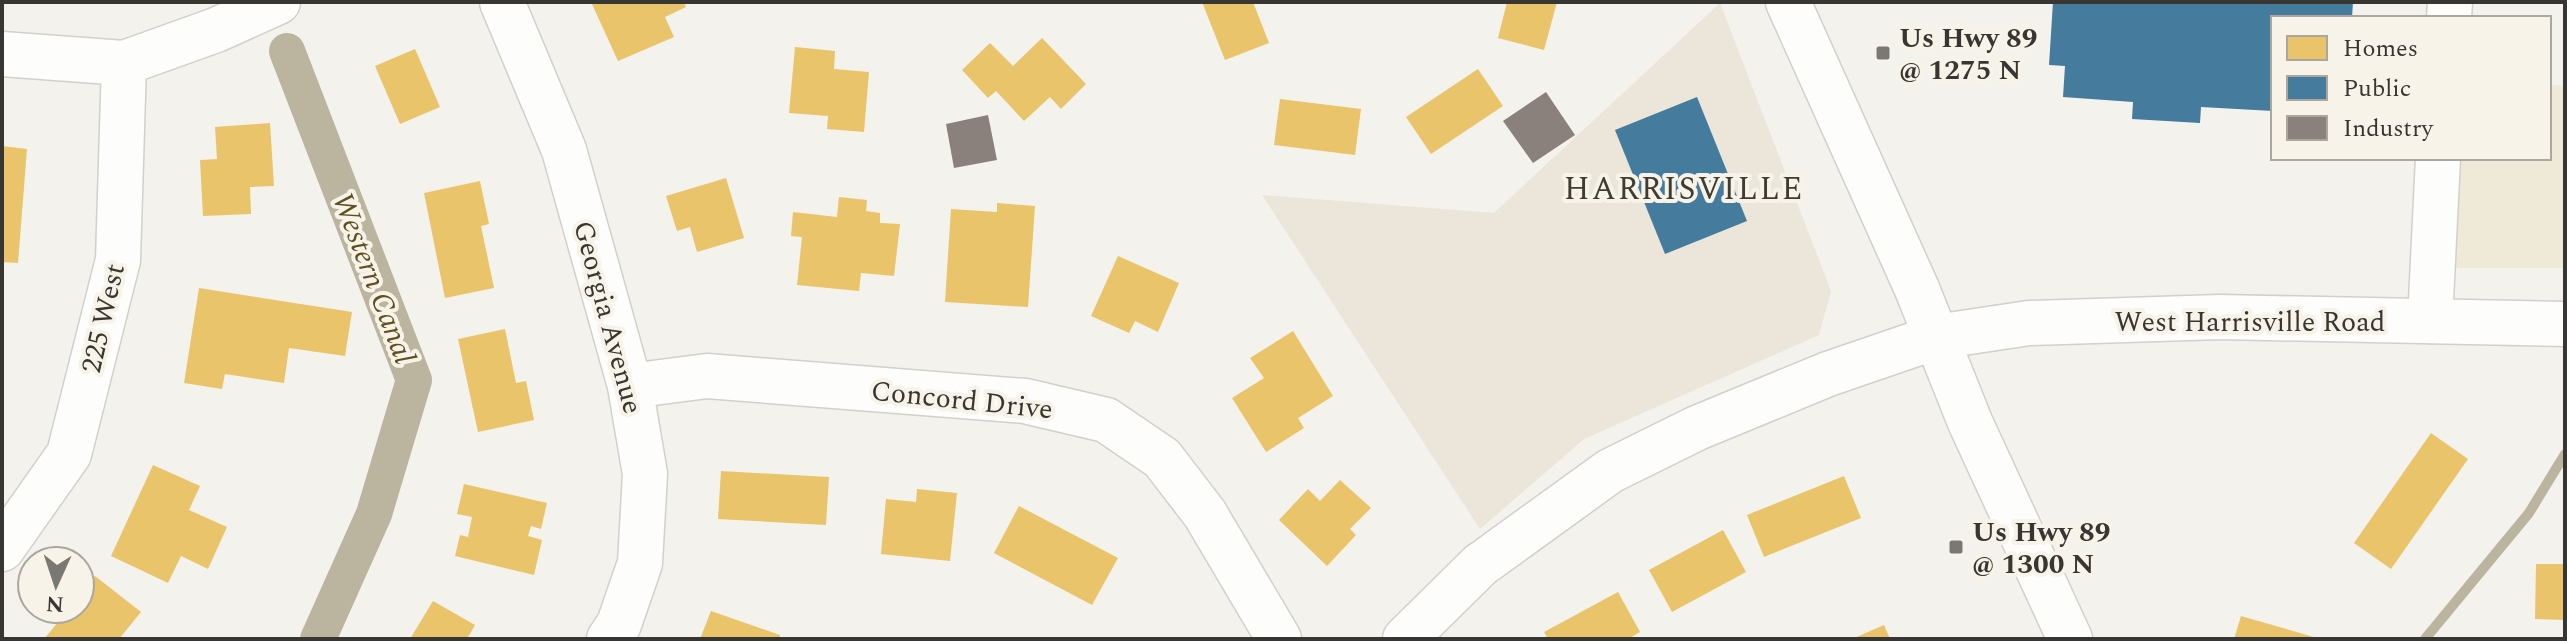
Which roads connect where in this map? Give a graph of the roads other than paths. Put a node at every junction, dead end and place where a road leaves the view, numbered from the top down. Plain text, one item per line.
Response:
1 (278, 2) edge
2 (502, 2) edge
3 (1788, 2) edge
4 (2, 54) edge
5 (124, 63) junction
6 (2438, 160) edge
7 (2430, 321) junction
8 (2565, 324) edge
9 (1936, 337) junction
10 (630, 386) junction
11 (2, 549) edge
12 (609, 639) edge
13 (1279, 639) edge
14 (1405, 639) edge
15 (2070, 639) edge

1 - 5 street
2 - 10 street, Georgia Avenue
3 - 9 street
4 - 5 street
5 - 11 street, 225 West
6 - 7 street
7 - 8 street, West Harrisville Road
7 - 9 street, West Harrisville Road
9 - 14 street, West Harrisville Road
9 - 15 street
10 - 12 street, Georgia Avenue
10 - 13 street, Concord Drive

